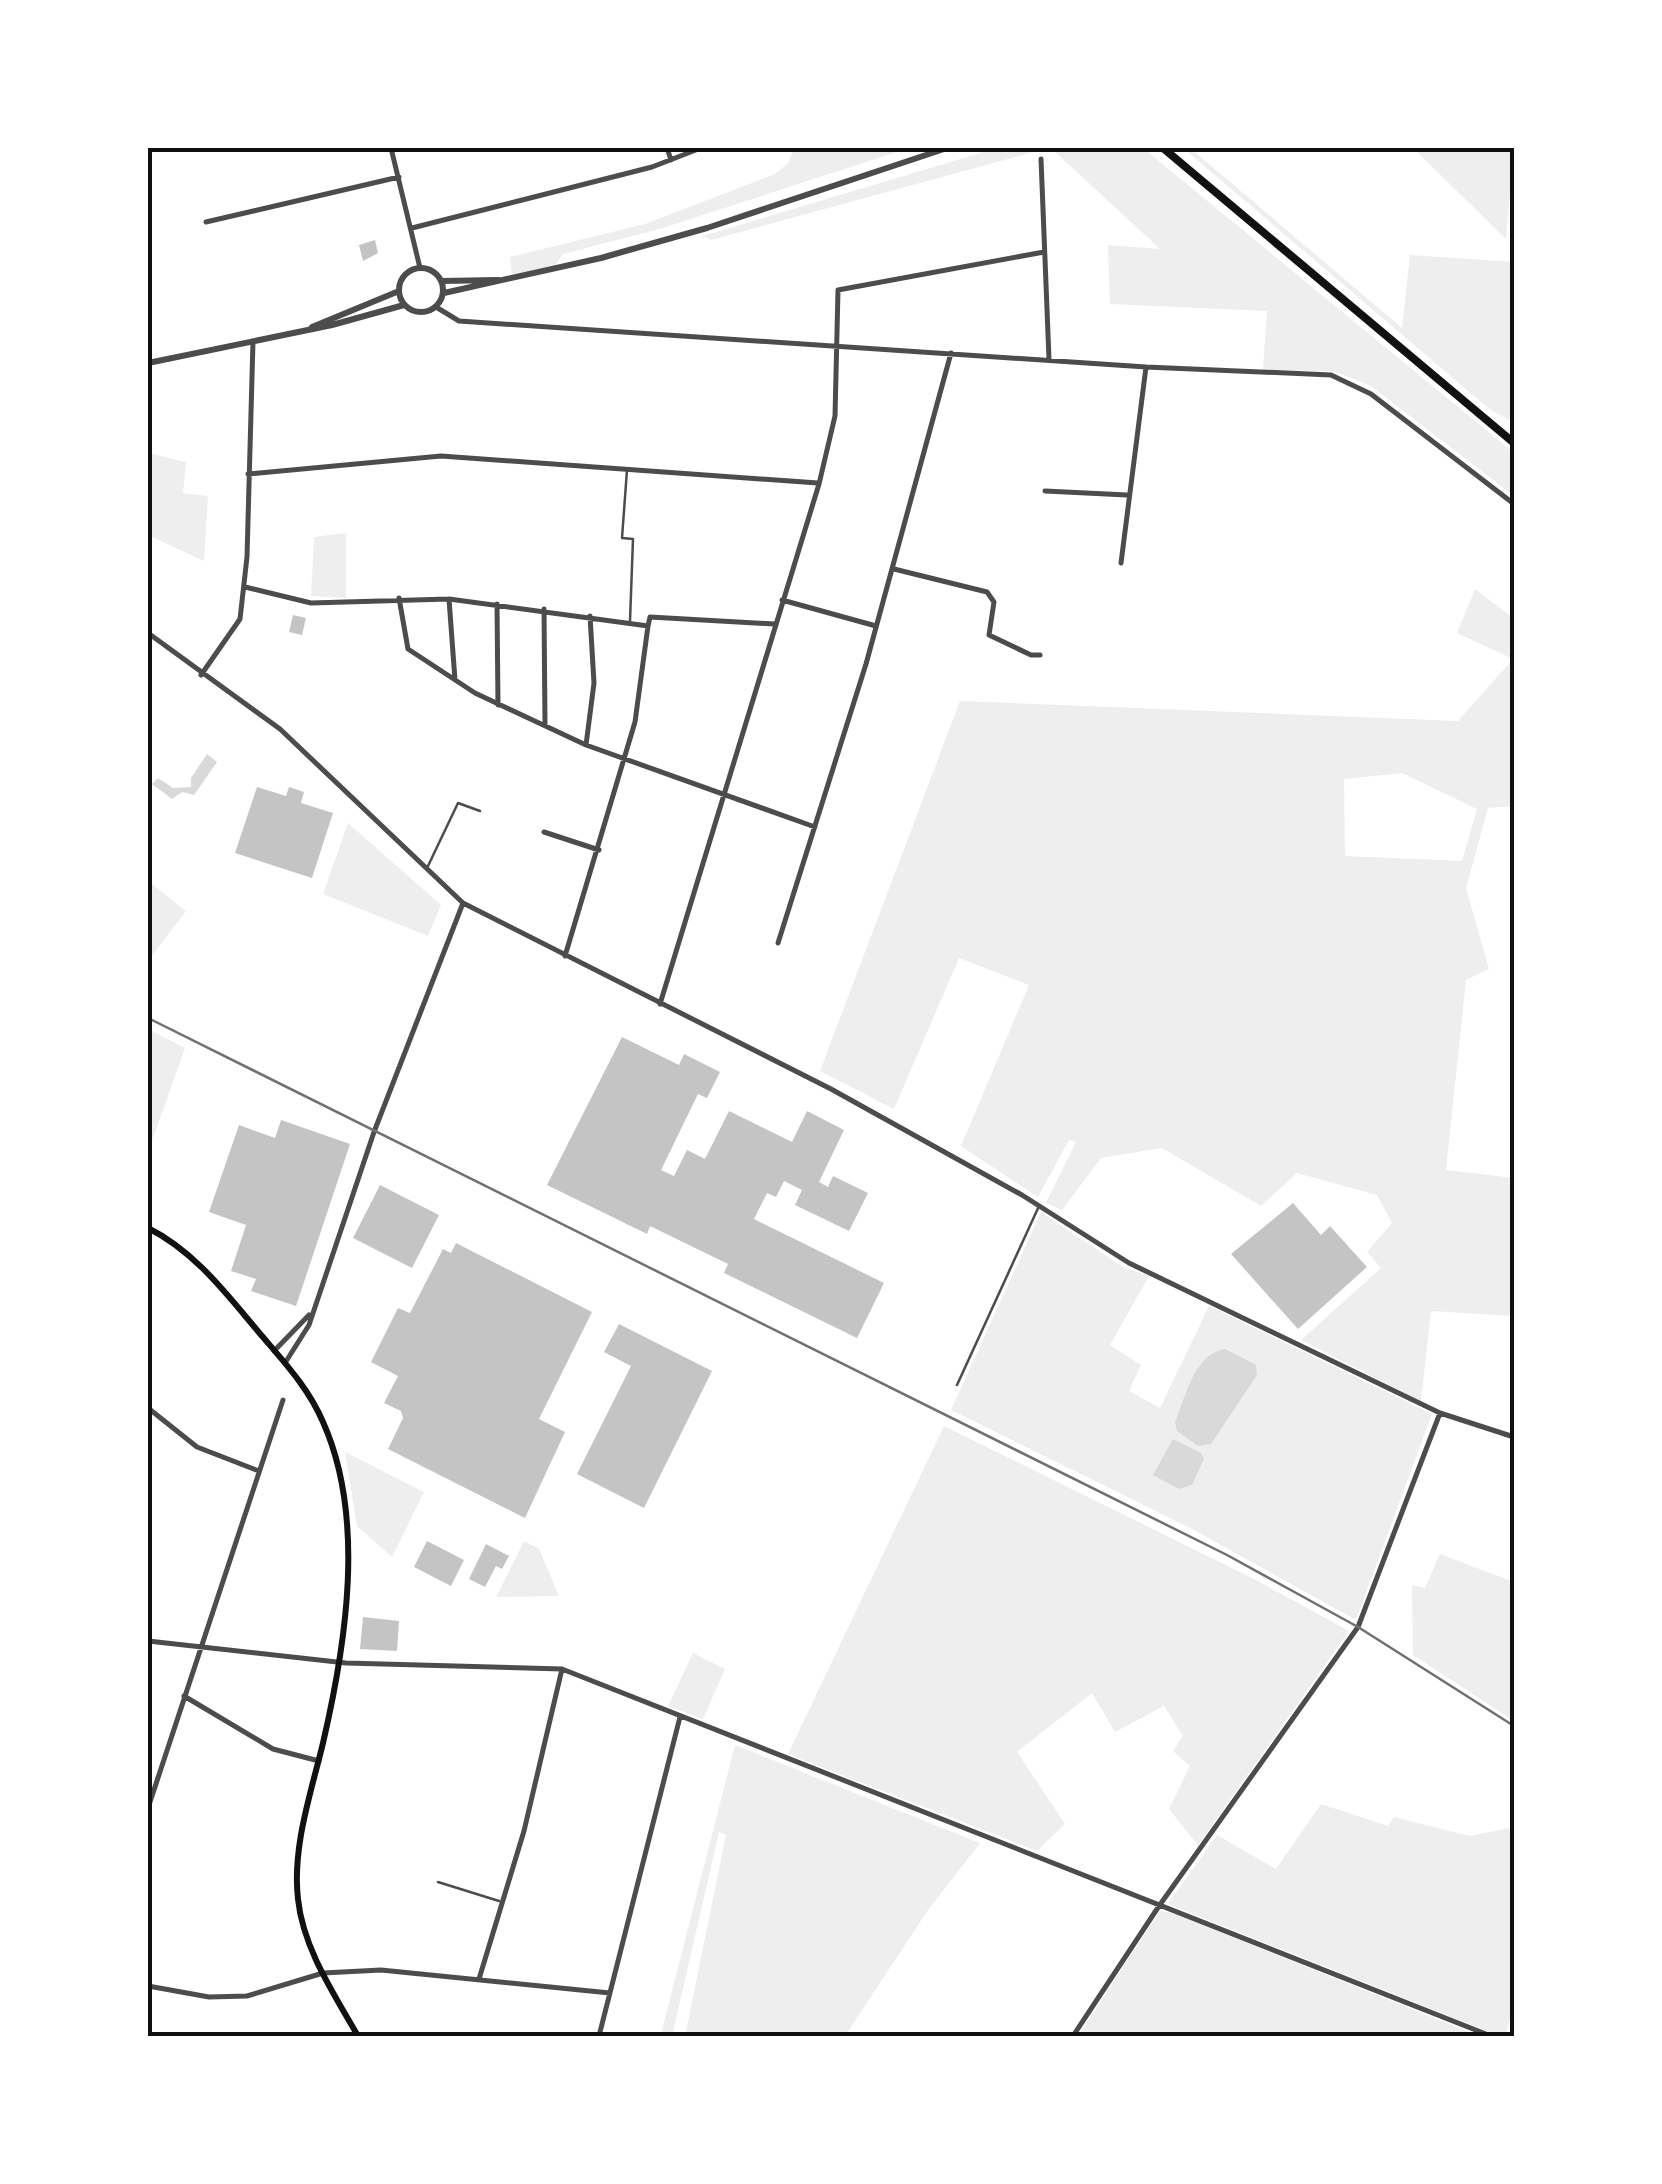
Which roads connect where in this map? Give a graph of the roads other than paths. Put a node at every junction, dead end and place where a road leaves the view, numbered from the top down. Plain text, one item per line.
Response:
1 (391, 148) edge
2 (667, 148) edge
3 (701, 148) edge
4 (948, 148) edge
5 (1163, 148) edge
6 (1040, 159) dead end
7 (672, 160) junction
8 (399, 177) junction
9 (206, 222) dead end
10 (412, 228) junction
11 (1044, 252) junction
12 (420, 268) junction
13 (514, 280) junction
14 (442, 281) junction
15 (399, 291) junction
16 (444, 294) junction
17 (404, 304) junction
18 (436, 307) junction
19 (310, 329) junction
20 (252, 342) junction
21 (840, 347) junction
22 (951, 353) junction
23 (1049, 359) junction
24 (148, 363) edge
25 (1146, 367) junction
26 (1514, 443) edge
27 (627, 469) junction
28 (248, 474) junction
29 (820, 484) junction
30 (1045, 491) dead end
31 (1128, 494) junction
32 (1514, 504) edge
33 (1121, 564) dead end
34 (893, 569) junction
35 (244, 587) junction
36 (399, 598) junction
37 (449, 599) junction
38 (782, 600) junction
39 (497, 604) junction
40 (544, 608) junction
41 (590, 616) junction
42 (630, 623) junction
43 (774, 624) junction
44 (648, 626) junction
45 (876, 626) junction
46 (148, 633) edge
47 (1040, 655) dead end
48 (202, 675) junction
49 (455, 680) junction
50 (498, 705) junction
51 (545, 726) junction
52 (586, 744) junction
53 (624, 761) junction
54 (723, 795) junction
55 (480, 812) dead end
56 (816, 827) junction
57 (544, 832) dead end
58 (600, 850) junction
59 (426, 868) junction
60 (463, 903) junction
61 (778, 943) dead end
62 (564, 956) junction
63 (660, 1004) junction
64 (1039, 1206) junction
65 (148, 1228) edge
66 (310, 1315) junction
67 (274, 1351) junction
68 (285, 1364) junction
69 (956, 1386) dead end
70 (283, 1400) dead end
71 (148, 1408) edge
72 (1440, 1412) junction
73 (1514, 1437) edge
74 (259, 1471) junction
75 (148, 1641) edge
76 (200, 1647) junction
77 (339, 1662) junction
78 (562, 1669) junction
79 (184, 1696) junction
80 (680, 1717) junction
81 (319, 1761) junction
82 (148, 1808) edge
83 (438, 1882) dead end
84 (502, 1902) junction
85 (1159, 1906) junction
86 (323, 1973) junction
87 (479, 1979) junction
88 (148, 1986) edge
89 (610, 1993) junction
90 (358, 2036) edge
91 (599, 2036) edge
92 (1073, 2036) edge
93 (1491, 2036) edge

1 - 8 street
2 - 7 street
3 - 7 street
4 - 13 street
5 - 26 highway
6 - 11 street
7 - 10 street
8 - 9 street
8 - 10 street
10 - 12 street
11 - 21 street
11 - 23 street
12 - 14 street
12 - 15 street
13 - 14 street
13 - 16 street
14 - 16 street
15 - 17 street
15 - 19 street
16 - 18 street
17 - 18 street
17 - 19 street
18 - 21 street
19 - 20 street
20 - 24 street
20 - 28 street
21 - 22 street
21 - 29 street
22 - 23 street
22 - 34 street
23 - 25 street
25 - 31 street
25 - 32 street
27 - 28 street
27 - 29 street
27 - 42 lane
28 - 35 street
29 - 38 street
30 - 31 street
31 - 33 street
34 - 45 street
34 - 47 street
35 - 36 street
35 - 48 street
36 - 37 street
36 - 49 street
37 - 39 street
37 - 49 street
38 - 43 street
38 - 45 street
39 - 40 street
39 - 50 street
40 - 41 street
40 - 51 street
41 - 42 street
41 - 52 street
42 - 44 street
43 - 44 street
43 - 54 street
44 - 53 street
45 - 56 street
46 - 48 street
48 - 59 street
49 - 50 street
50 - 51 street
51 - 52 street
52 - 53 street
53 - 54 street
53 - 58 street
54 - 56 street
54 - 63 street
55 - 59 lane
56 - 61 street
57 - 58 street
58 - 62 street
59 - 60 street
60 - 62 street
60 - 66 street
62 - 63 street
63 - 64 street
64 - 69 lane
64 - 72 street
65 - 67 main road
66 - 67 street
66 - 68 street
67 - 68 main road
68 - 77 main road
70 - 74 street
71 - 74 street
72 - 73 street
72 - 85 street
74 - 76 street
75 - 76 street
76 - 77 street
76 - 79 street
77 - 78 street
77 - 81 main road
78 - 80 street
78 - 84 street
79 - 81 street
79 - 82 street
80 - 85 street
80 - 89 street
81 - 86 main road
83 - 84 lane
84 - 87 street
85 - 92 street
85 - 93 street
86 - 87 street
86 - 88 street
86 - 90 main road
87 - 89 street
89 - 91 street

